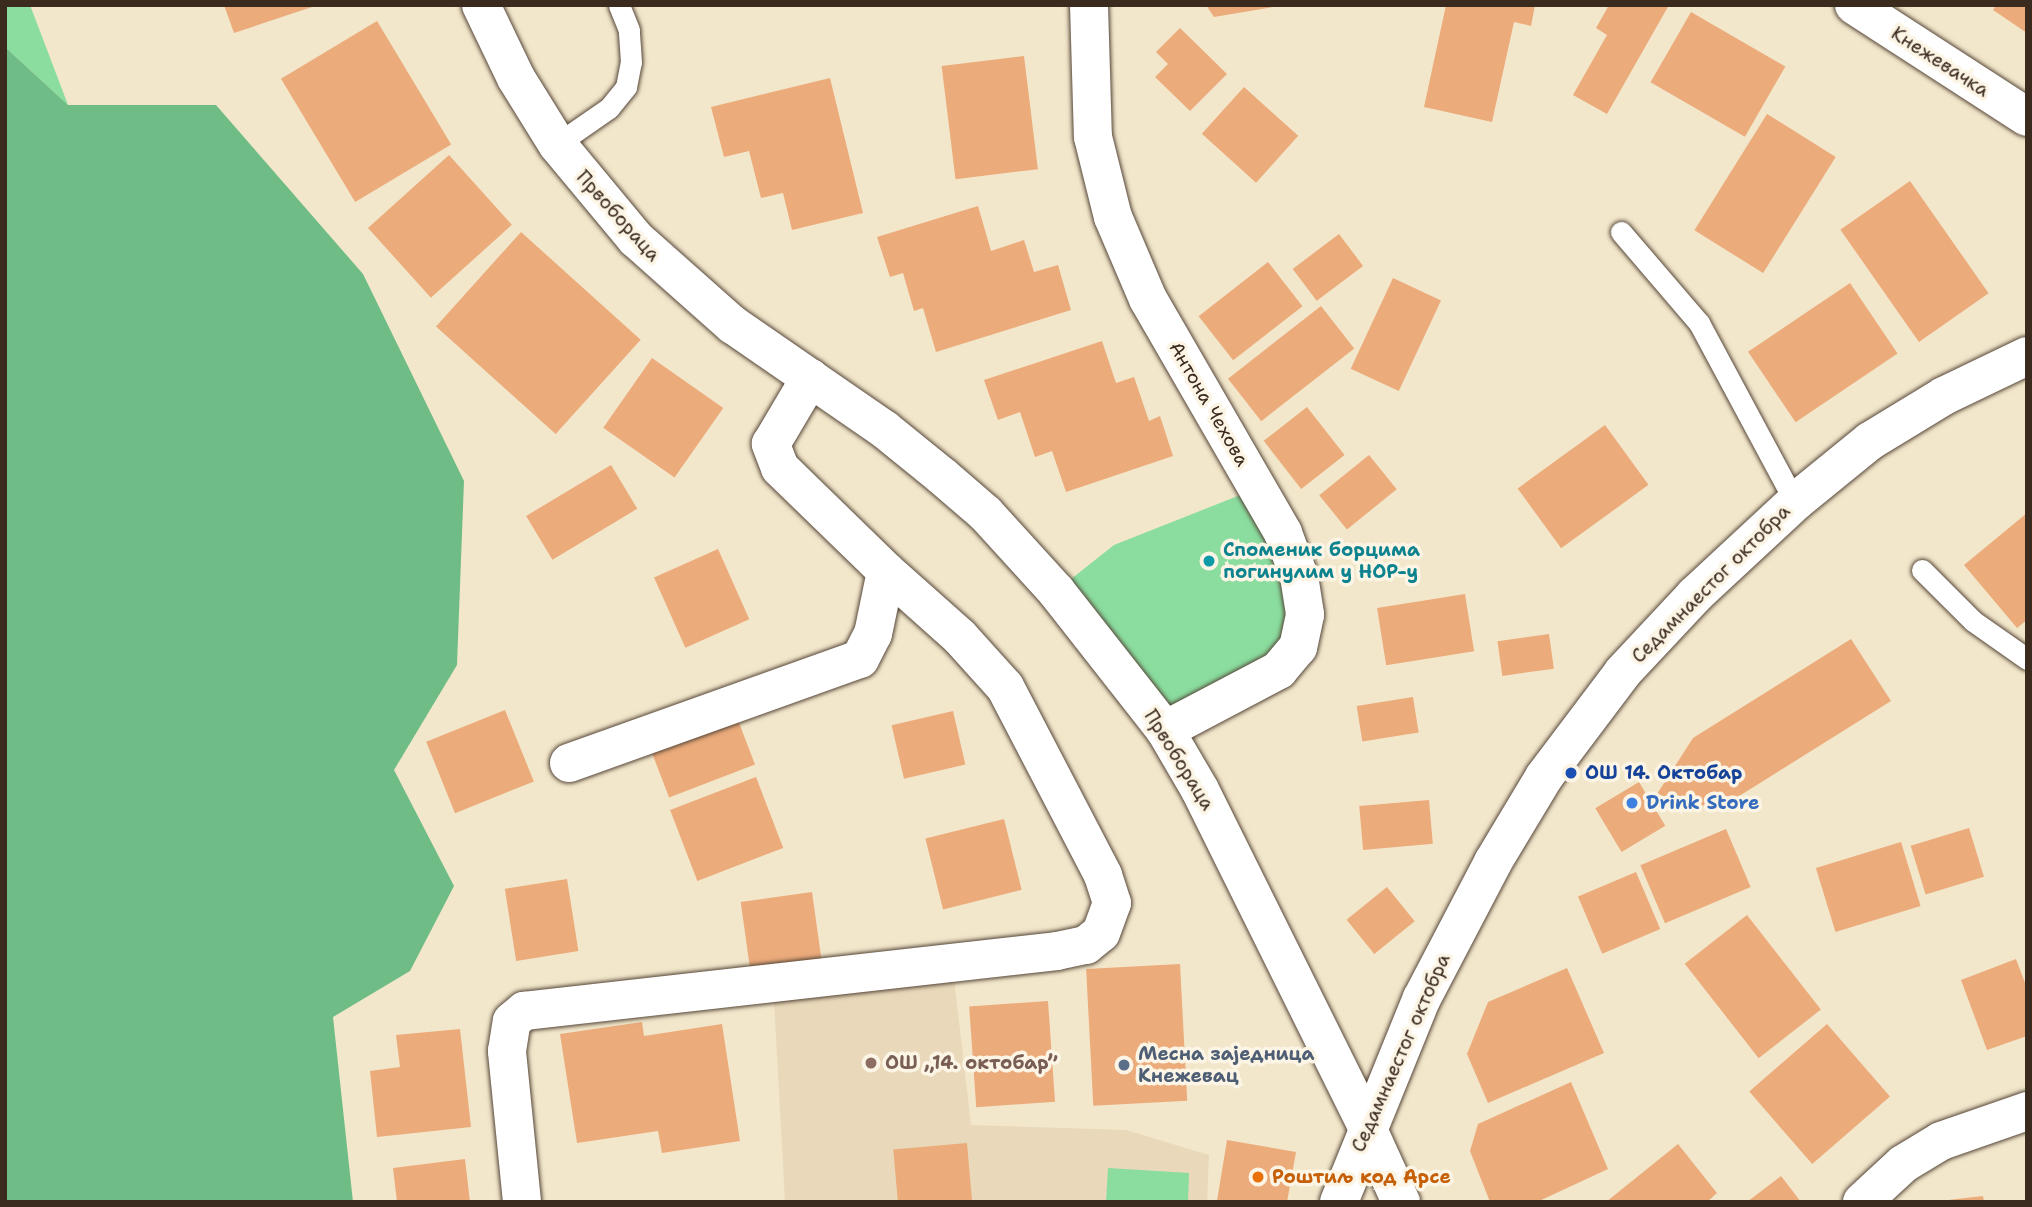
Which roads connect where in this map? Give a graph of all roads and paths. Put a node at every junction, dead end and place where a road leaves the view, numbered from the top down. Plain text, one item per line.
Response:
1 (481, 5) edge
2 (619, 5) edge
3 (1089, 5) edge
4 (1854, 5) edge
5 (2027, 117) edge
6 (556, 144) junction
7 (1621, 232) dead end
8 (2027, 356) edge
9 (810, 378) junction
10 (1795, 502) junction
11 (1922, 570) dead end
12 (886, 571) junction
13 (2027, 659) edge
14 (1165, 730) junction
15 (569, 763) dead end
16 (2027, 1111) edge
17 (1366, 1125) junction
18 (522, 1202) edge
19 (1339, 1202) edge
20 (1401, 1202) edge
21 (1862, 1202) edge

1 - 6 street, Првобораца
2 - 6 lane
3 - 14 street, Антона Чехова
4 - 5 street, Кнежевачка
6 - 9 street, Првобораца
7 - 10 lane
8 - 10 street, Седамнаестог октобра
9 - 12 street
9 - 14 street, Првобораца
10 - 17 street, Седамнаестог октобра
11 - 13 lane
12 - 15 street
12 - 18 street
14 - 17 street, Првобораца
16 - 21 street
17 - 19 street, Седамнаестог октобра
17 - 20 street, Првобораца

